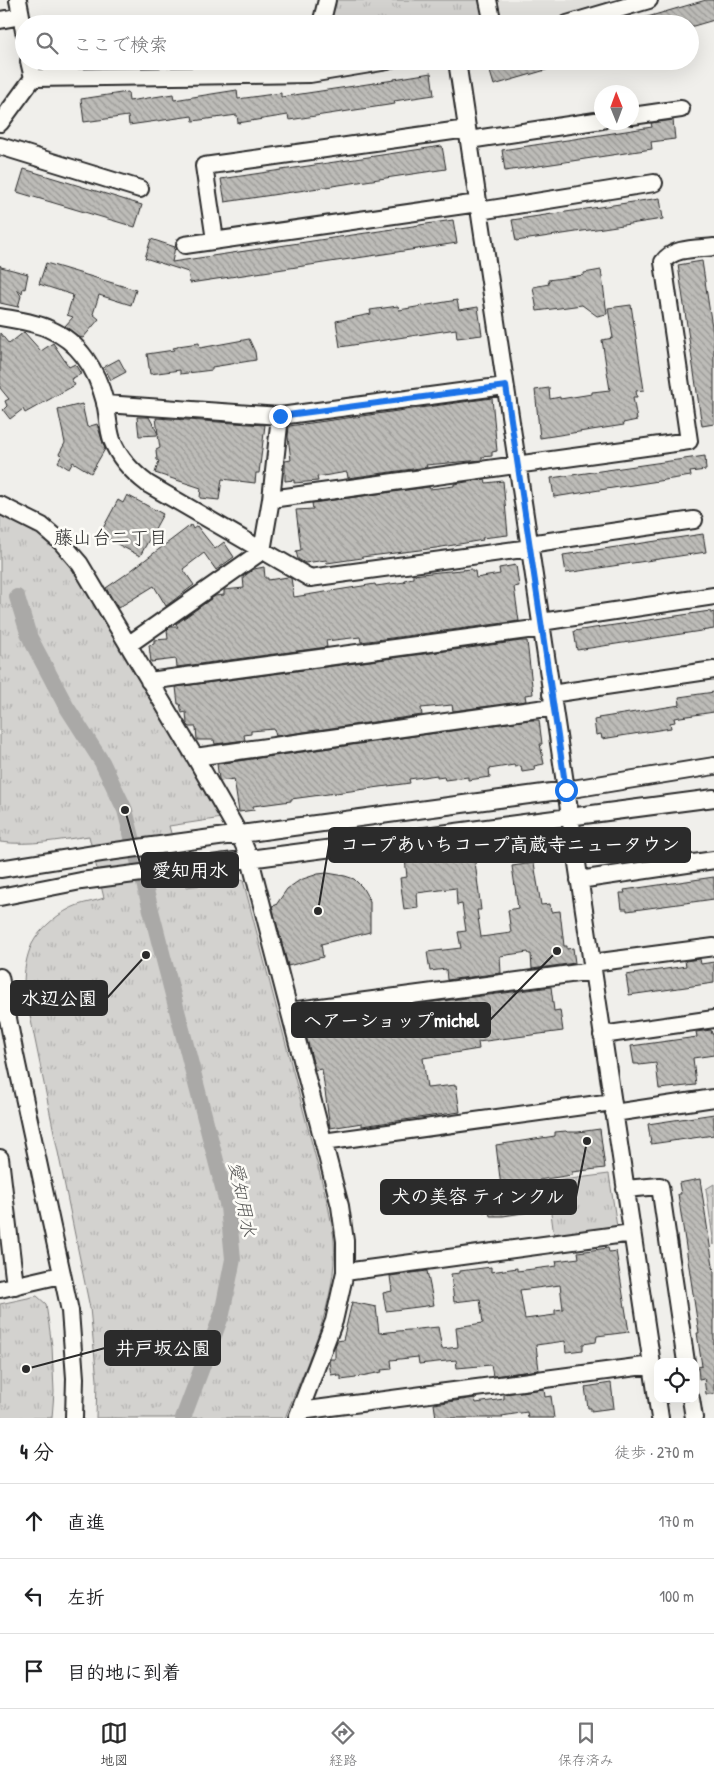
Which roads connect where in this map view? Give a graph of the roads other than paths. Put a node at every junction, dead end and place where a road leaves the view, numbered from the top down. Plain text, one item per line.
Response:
1 (326, 0) edge
2 (488, 0) edge
3 (649, 0) edge
4 (323, 15) edge
5 (491, 15) edge
6 (598, 15) edge
7 (15, 17) edge
8 (0, 20) edge
9 (31, 70) edge
10 (256, 70) edge
11 (458, 70) edge
12 (32, 78) junction
13 (681, 109) dead end
14 (639, 115) edge
15 (594, 121) edge
16 (0, 123) edge
17 (468, 134) junction
18 (0, 146) edge
19 (654, 183) dead end
20 (140, 189) dead end
21 (479, 207) junction
22 (215, 240) junction
23 (185, 245) dead end
24 (714, 247) edge
25 (0, 317) edge
26 (506, 386) junction
27 (105, 404) junction
28 (280, 416) junction
29 (517, 466) junction
30 (271, 499) junction
31 (0, 505) edge
32 (694, 520) dead end
33 (529, 546) junction
34 (262, 551) junction
35 (714, 596) edge
36 (541, 625) junction
37 (128, 645) junction
38 (714, 670) edge
39 (149, 681) junction
40 (552, 701) junction
41 (195, 757) junction
42 (714, 766) edge
43 (566, 790) junction
44 (714, 798) edge
45 (570, 817) junction
46 (239, 834) junction
47 (250, 859) junction
48 (714, 860) edge
49 (0, 869) edge
50 (579, 880) junction
51 (0, 897) edge
52 (714, 947) edge
53 (592, 967) junction
54 (0, 977) edge
55 (290, 1011) junction
56 (714, 1019) edge
57 (602, 1035) junction
58 (714, 1098) edge
59 (613, 1108) junction
60 (323, 1142) junction
61 (0, 1158) edge
62 (625, 1189) junction
63 (632, 1233) junction
64 (345, 1272) junction
65 (61, 1275) junction
66 (8, 1287) edge
67 (685, 1358) edge
68 (652, 1364) junction
69 (692, 1403) edge
70 (299, 1414) edge
71 (74, 1418) edge
72 (660, 1418) edge
73 (694, 1418) edge

1 - 4 street
2 - 5 street
3 - 6 street
7 - 8 street
9 - 12 street
10 - 12 street
11 - 17 street
12 - 16 street
13 - 14 street
15 - 17 street
17 - 21 street
17 - 22 street
18 - 20 street
19 - 21 street
21 - 22 street
21 - 26 street
22 - 23 street
24 - 29 street
25 - 27 street
26 - 28 street
26 - 29 street
27 - 28 street
27 - 34 street
28 - 30 street
29 - 30 street
29 - 33 street
30 - 34 street
31 - 37 street
32 - 33 street
33 - 34 street
33 - 36 street
34 - 37 street
35 - 36 street
36 - 39 street
36 - 40 street
37 - 39 street
38 - 40 street
39 - 41 street
40 - 41 street
40 - 43 street
41 - 46 street
42 - 43 street
43 - 45 street
43 - 46 street
44 - 45 street
45 - 47 street
45 - 50 street
46 - 47 street
46 - 49 street
47 - 51 street
47 - 55 street
48 - 50 street
50 - 53 street
52 - 53 street
53 - 55 street
53 - 57 street
54 - 65 street
55 - 60 street
56 - 57 street
57 - 59 street
58 - 59 street
59 - 60 street
59 - 62 street
60 - 64 street
61 - 66 street
62 - 63 street
62 - 67 street
63 - 64 street
63 - 68 street
64 - 70 street
65 - 66 street
65 - 71 street
68 - 70 street
68 - 72 street
69 - 73 street

